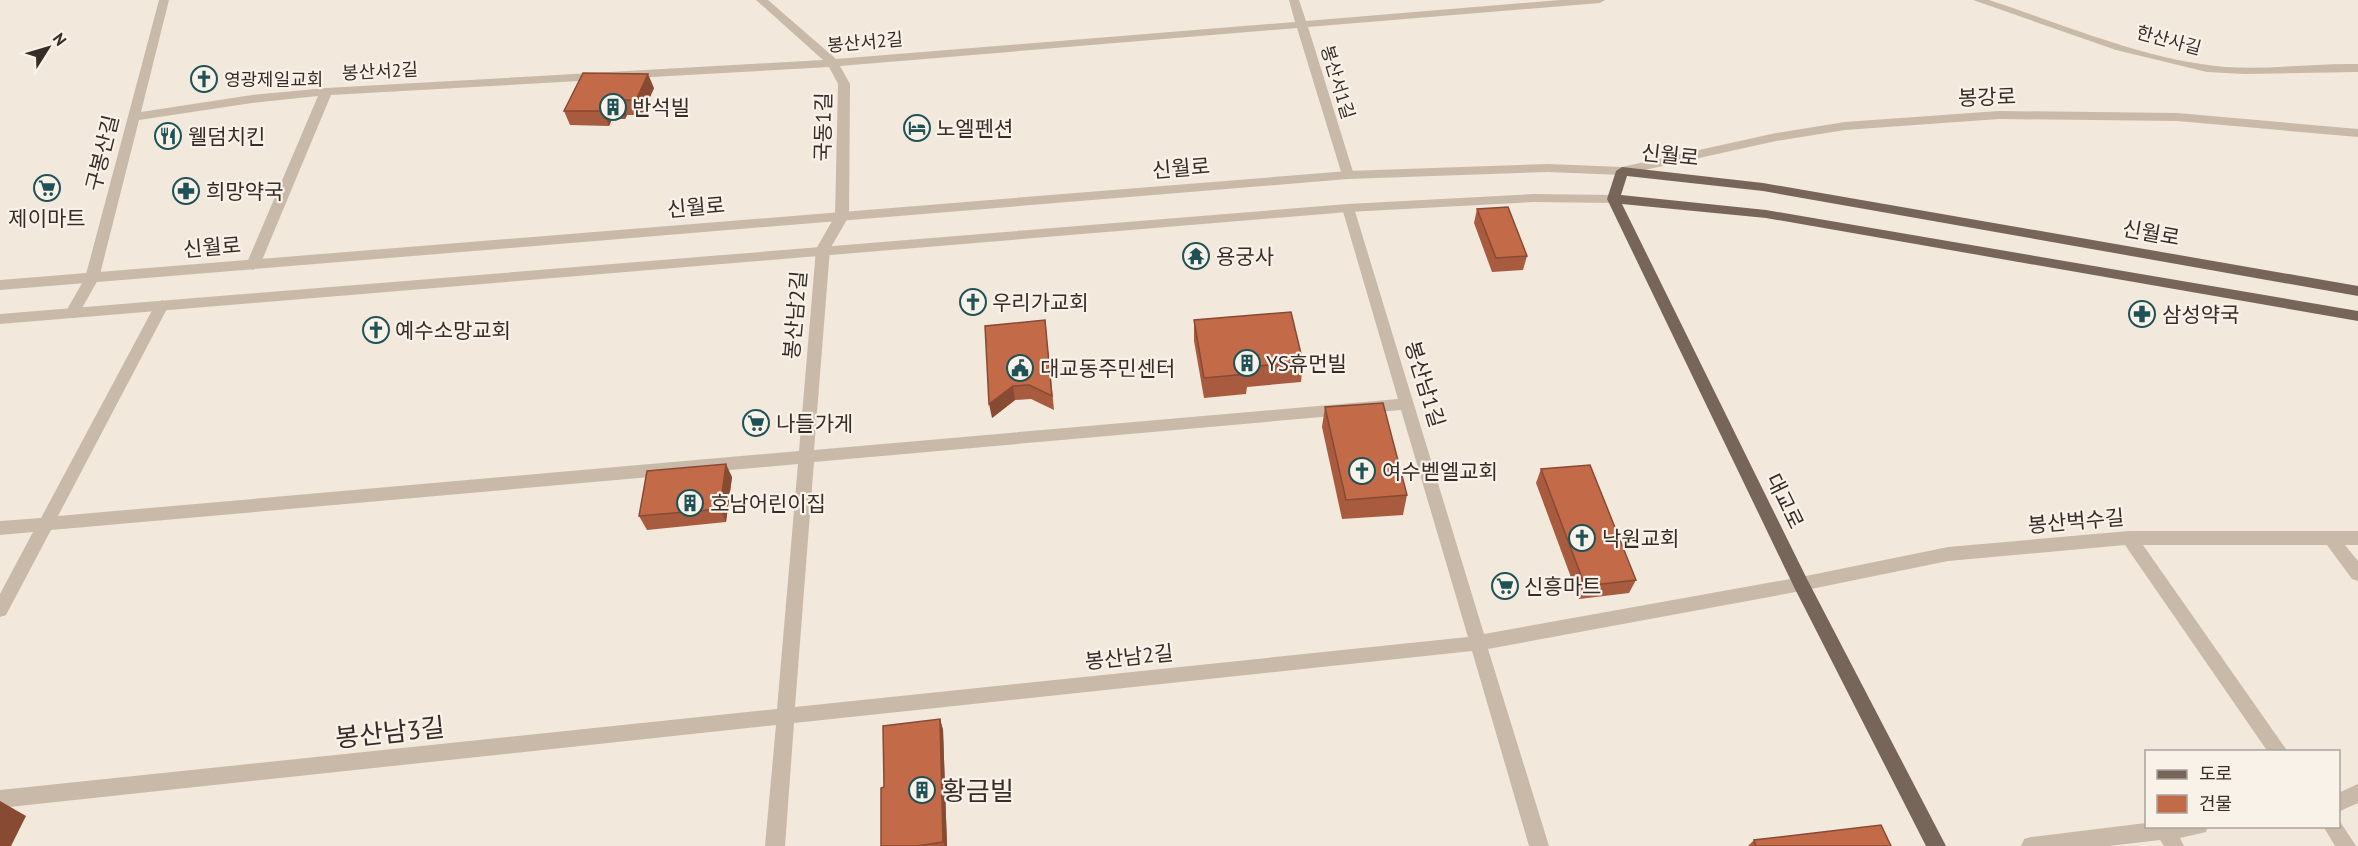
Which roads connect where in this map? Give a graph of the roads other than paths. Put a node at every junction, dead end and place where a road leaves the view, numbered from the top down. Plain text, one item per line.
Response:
1 (164, 0) edge
2 (761, 0) edge
3 (1294, 0) edge
4 (1600, 0) edge
5 (1978, 0) edge
6 (1301, 22) junction
7 (833, 63) junction
8 (2358, 68) edge
9 (326, 92) junction
10 (133, 117) junction
11 (2358, 133) edge
12 (1622, 171) junction
13 (1348, 175) junction
14 (1613, 199) junction
15 (1348, 208) junction
16 (842, 216) junction
17 (823, 249) junction
18 (253, 265) junction
19 (92, 278) junction
20 (0, 285) edge
21 (2358, 291) edge
22 (162, 305) junction
23 (72, 313) junction
24 (2358, 316) edge
25 (0, 319) edge
26 (1407, 404) junction
27 (807, 456) junction
28 (46, 524) junction
29 (0, 528) edge
30 (2129, 538) junction
31 (2331, 538) junction
32 (2358, 538) edge
33 (2358, 574) edge
34 (1801, 584) junction
35 (0, 610) edge
36 (1478, 643) junction
37 (785, 716) junction
38 (2278, 750) edge
39 (2358, 793) edge
40 (0, 799) edge
41 (2340, 802) edge
42 (2194, 828) edge
43 (2333, 828) edge
44 (2170, 838) edge
45 (775, 846) edge
46 (1539, 846) edge
47 (1936, 846) edge
48 (2031, 846) edge
49 (2346, 846) edge

1 - 10 street, 구봉산길
2 - 7 street, 국동1길
3 - 6 street, 봉산서1길
4 - 6 street, 봉산서2길
5 - 8 street, 한산사길
6 - 7 street, 봉산서2길
6 - 13 street, 봉산서1길
7 - 9 street, 봉산서2길
7 - 16 street, 국동1길
9 - 10 street, 봉산서2길
9 - 18 street
10 - 19 street, 구봉산길
11 - 12 street, 봉강로
12 - 13 street, 신월로
12 - 14 main road
12 - 21 main road, 신월로
13 - 16 street, 신월로
14 - 15 street
14 - 24 main road
14 - 34 main road, 대교로
15 - 17 street
15 - 26 street, 봉산남1길
16 - 17 street
16 - 18 street, 신월로
17 - 22 street
17 - 27 street, 봉산남2길
18 - 19 street, 신월로
19 - 20 street, 신월로
19 - 23 street, 구봉산길
22 - 23 street
22 - 28 street
23 - 25 street
26 - 27 street
26 - 36 street, 봉산남1길
27 - 28 street
27 - 37 street, 봉산남2길
28 - 29 street
28 - 35 street
30 - 31 street, 봉산벅수길
30 - 34 street, 봉산벅수길
30 - 38 street
31 - 32 street, 봉산벅수길
31 - 33 street
34 - 36 street
34 - 47 main road, 대교로
36 - 37 street, 봉산남2길
36 - 46 street, 봉산남1길
37 - 40 street, 봉산남3길
37 - 45 street, 봉산남2길
39 - 41 street
42 - 44 street
43 - 49 street
44 - 48 street

